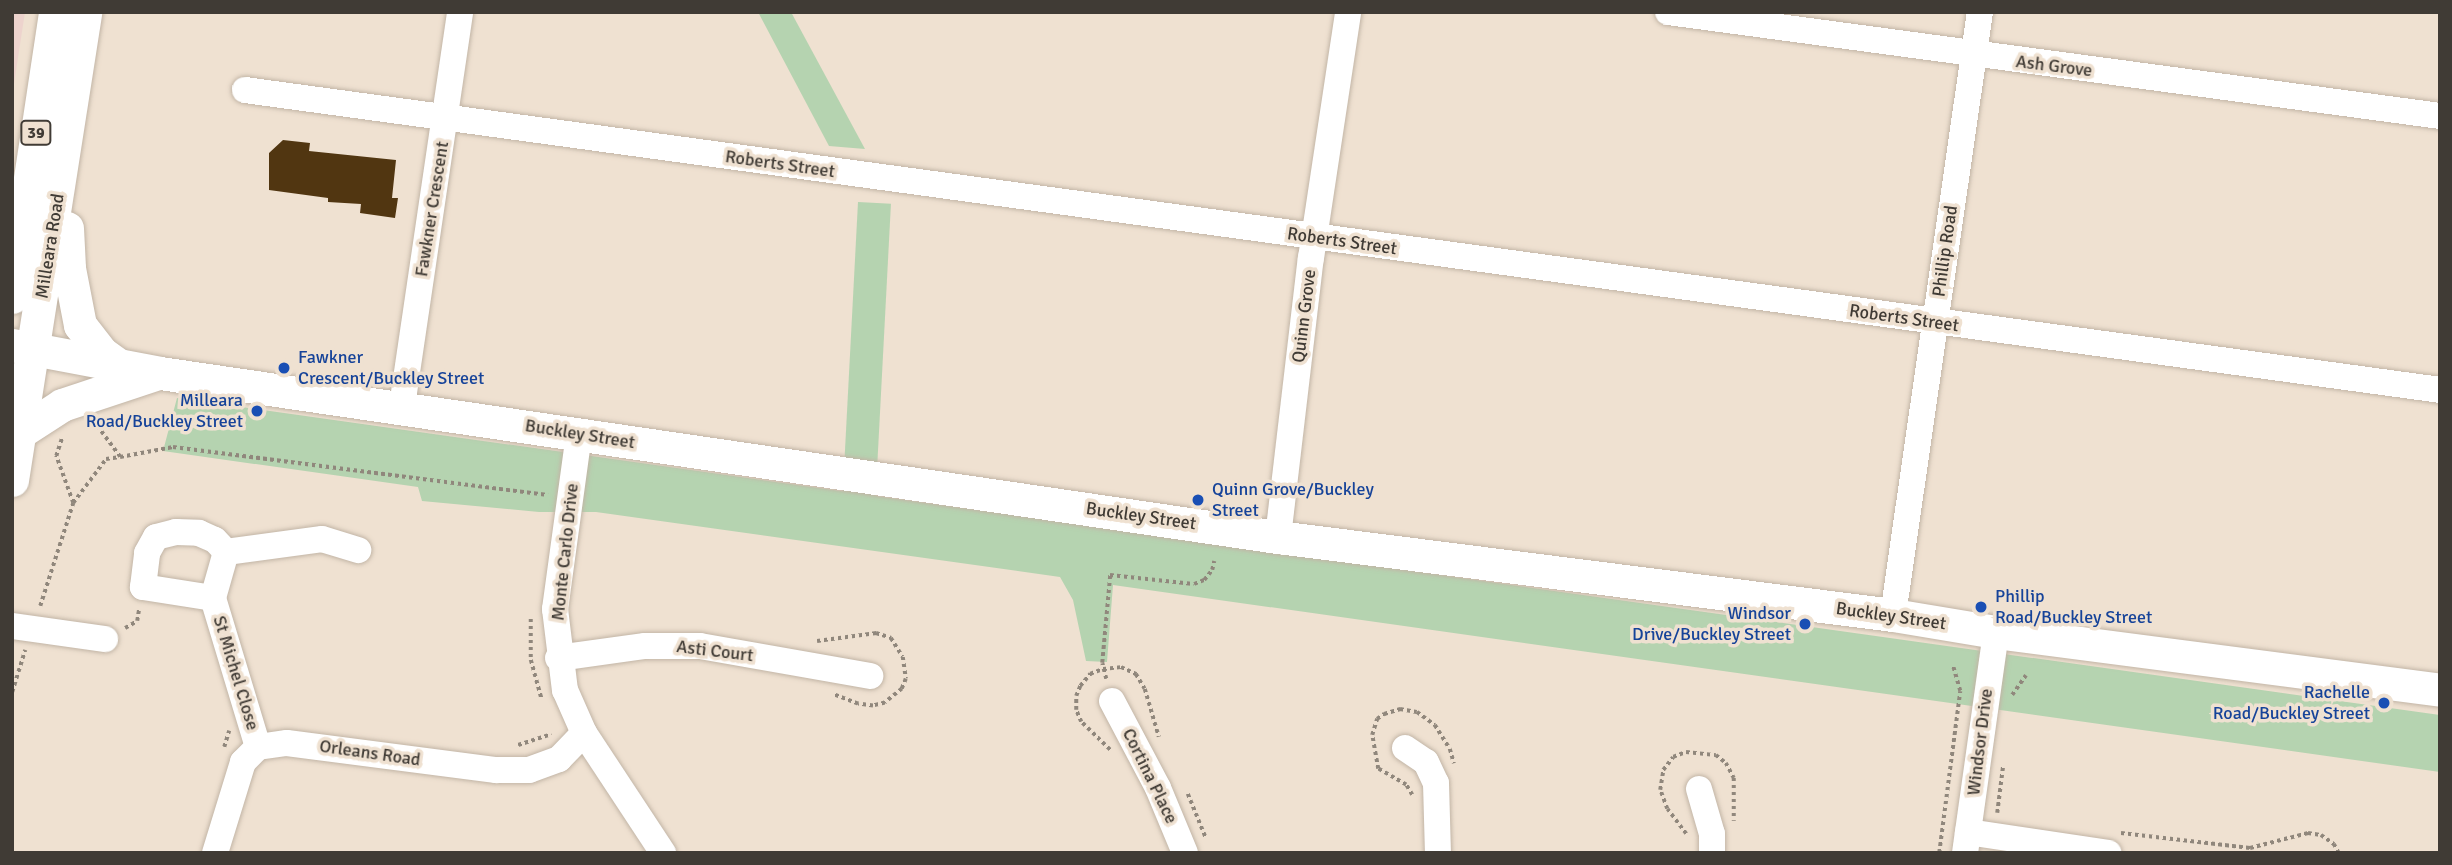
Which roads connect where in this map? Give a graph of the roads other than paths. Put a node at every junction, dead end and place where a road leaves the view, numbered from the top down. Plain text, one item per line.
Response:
1 (55, 12) edge
2 (85, 12) edge
3 (460, 12) edge
4 (1348, 12) edge
5 (1668, 12) edge
6 (1979, 12) edge
7 (1973, 55) junction
8 (245, 90) dead end
9 (2440, 116) edge
10 (446, 118) junction
11 (64, 156) junction
12 (1315, 237) junction
13 (15, 257) edge
14 (12, 297) edge
15 (1935, 322) junction
16 (23, 347) edge
17 (118, 364) junction
18 (160, 373) junction
19 (2440, 390) edge
20 (401, 406) junction
21 (22, 431) junction
22 (579, 434) junction
23 (12, 480) edge
24 (1278, 537) junction
25 (358, 550) dead end
26 (226, 552) junction
27 (213, 598) junction
28 (1893, 615) junction
29 (22, 627) edge
30 (1997, 632) junction
31 (105, 639) road end
32 (558, 658) junction
33 (870, 676) dead end
34 (2440, 691) edge
35 (1112, 701) road end
36 (584, 733) junction
37 (258, 747) junction
38 (1405, 748) dead end
39 (1699, 789) dead end
40 (1975, 841) edge
41 (2112, 843) edge
42 (215, 853) edge
43 (663, 853) edge
44 (1185, 853) edge
45 (1438, 853) edge
46 (1712, 853) edge

1 - 13 main road, Milleara Road / 39
2 - 11 main road, Milleara Road / 39
3 - 10 street, Fawkner Crescent
4 - 12 street, Quinn Grove
5 - 7 street, Ash Grove
6 - 7 street, Phillip Road
7 - 9 street, Ash Grove
7 - 15 street, Phillip Road
8 - 10 street, Roberts Street
10 - 12 street, Roberts Street
10 - 20 street, Fawkner Crescent
11 - 16 main road, Milleara Road / 39
11 - 17 main road
12 - 15 street, Roberts Street
12 - 24 street, Quinn Grove
13 - 14 main road, Milleara Road / 39
15 - 19 street, Roberts Street
15 - 28 street, Phillip Road
16 - 17 main road, Buckley Street
16 - 21 main road, Milleara Road / 39
17 - 18 main road, Buckley Street
18 - 20 main road, Buckley Street
18 - 21 main road
20 - 22 main road, Buckley Street
21 - 23 main road, Milleara Road / 39
22 - 24 main road, Buckley Street
22 - 32 street, Monte Carlo Drive
24 - 28 main road, Buckley Street
25 - 26 street
26 - 27 street, St Michel Close
26 - 27 street, St Michel Close
27 - 37 street, St Michel Close
28 - 30 main road, Buckley Street
29 - 31 street
30 - 34 main road, Buckley Street
30 - 40 street, Windsor Drive
32 - 33 street, Asti Court
32 - 36 street, Monte Carlo Drive
35 - 44 street, Cortina Place
36 - 37 street, Orleans Road
36 - 43 street, Monte Carlo Drive
37 - 42 street
38 - 45 street
39 - 46 street
40 - 41 street

